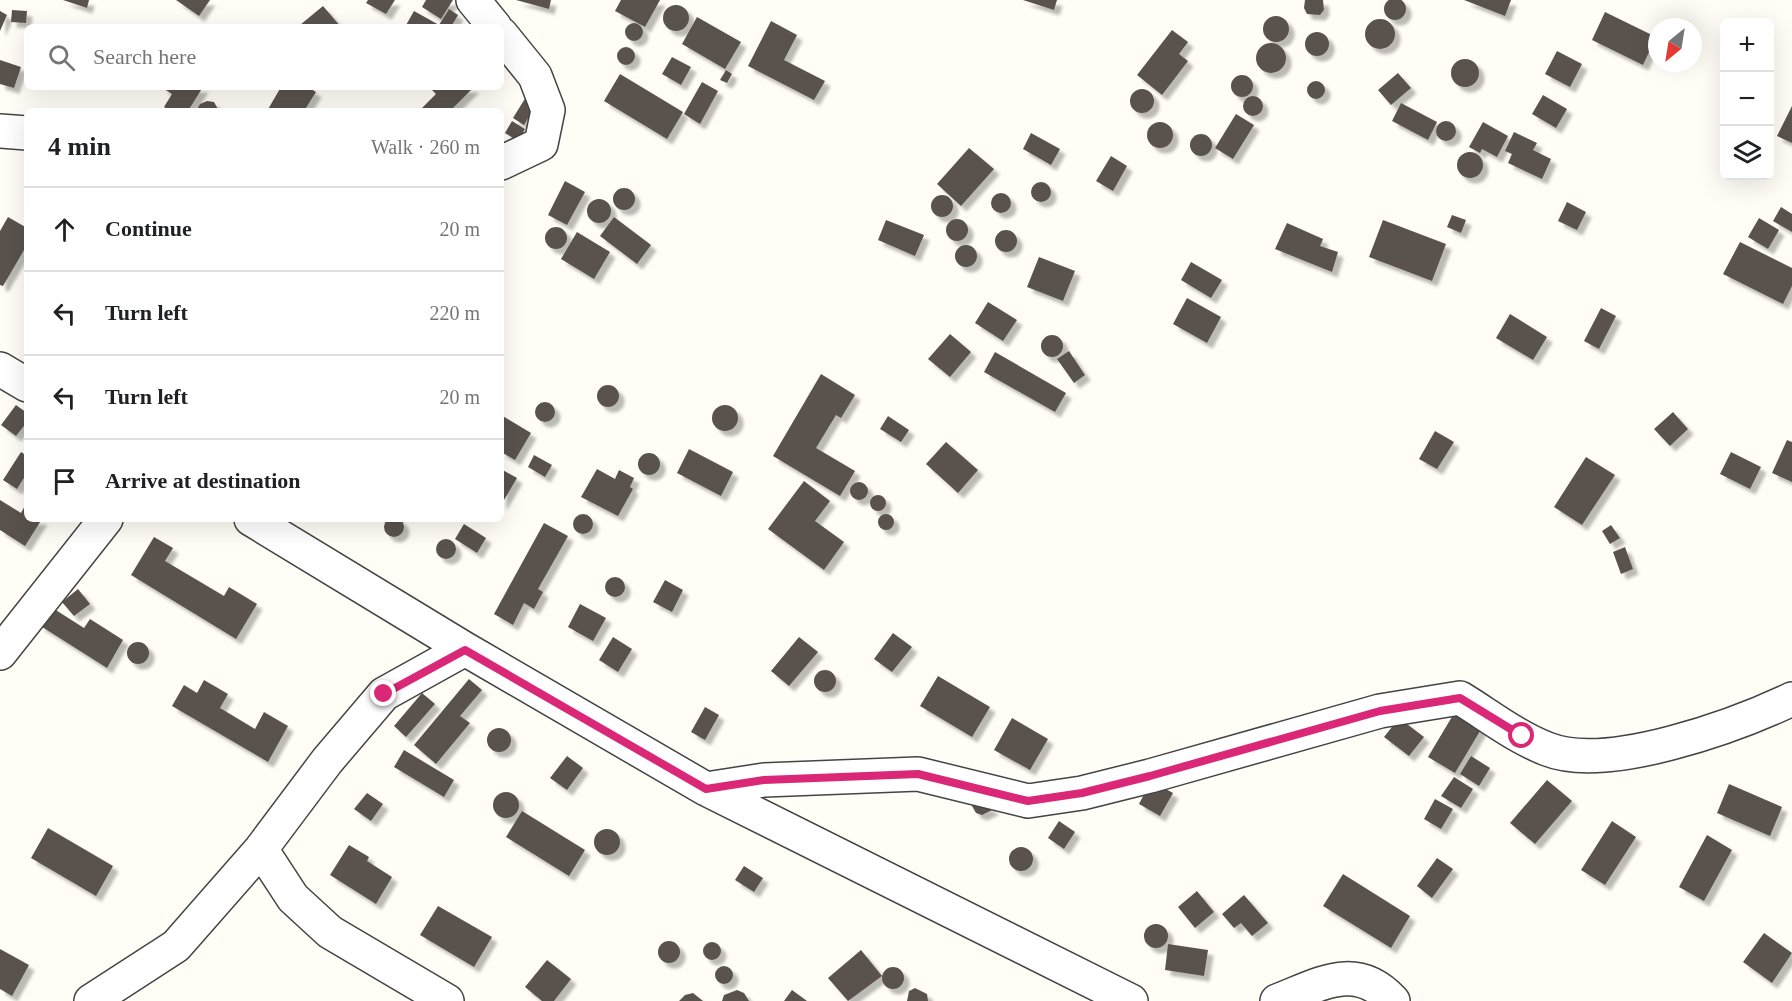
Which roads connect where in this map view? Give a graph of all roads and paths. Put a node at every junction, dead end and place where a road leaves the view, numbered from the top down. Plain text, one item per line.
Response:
1 (473, 0) edge
2 (493, 24) edge
3 (504, 38) edge
4 (0, 130) edge
5 (24, 133) edge
6 (504, 162) edge
7 (0, 369) edge
8 (24, 383) edge
9 (104, 522) edge
10 (256, 522) edge
11 (465, 650) junction
12 (0, 653) edge
13 (1792, 699) edge
14 (706, 789) junction
15 (261, 849) junction
16 (91, 1001) edge
17 (447, 1001) edge
18 (1131, 1001) edge
19 (1277, 1001) edge
20 (1393, 1001) edge

1 - 2 street
3 - 6 street
4 - 5 street
7 - 8 street
9 - 12 street
10 - 11 street
11 - 14 street
11 - 15 street
13 - 14 street
14 - 18 street
15 - 16 street
15 - 17 street
19 - 20 street

